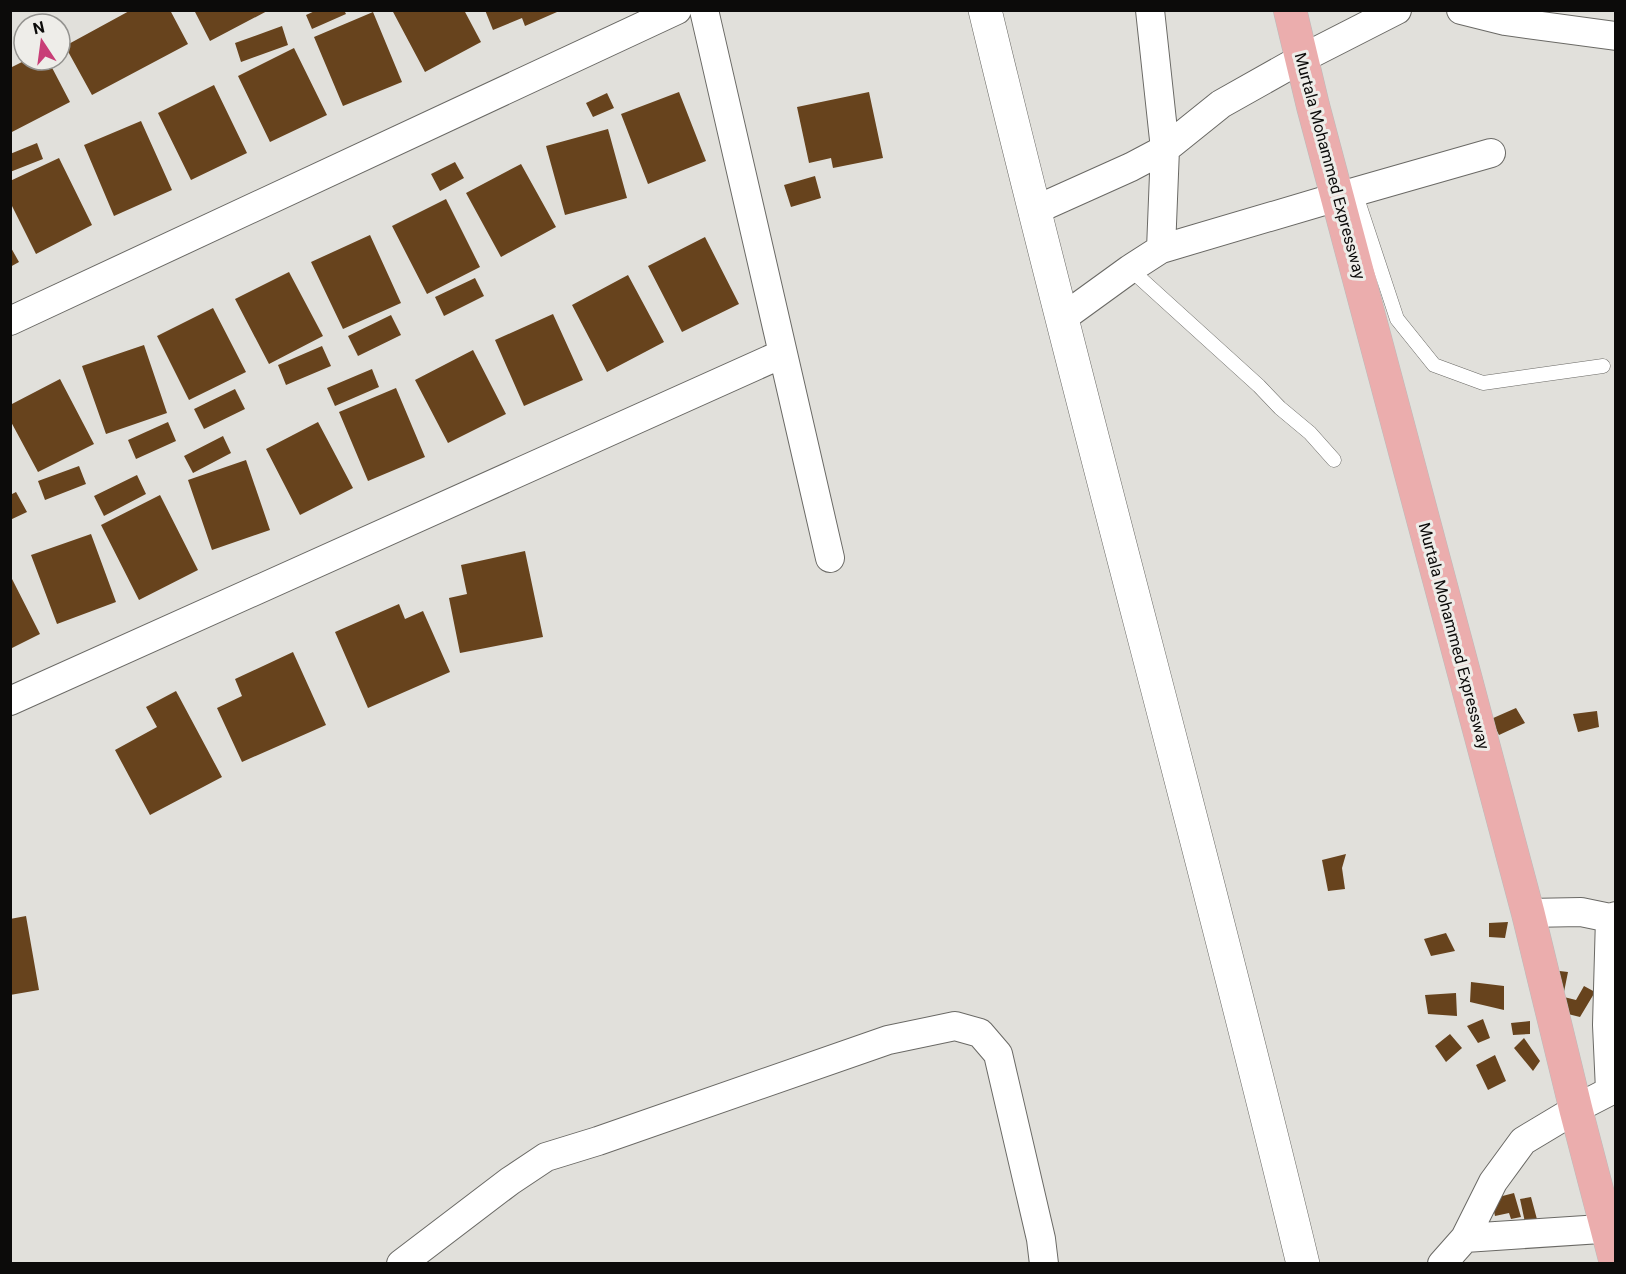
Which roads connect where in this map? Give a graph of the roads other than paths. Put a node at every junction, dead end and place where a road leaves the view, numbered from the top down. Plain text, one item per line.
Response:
1 (677, 10) edge
2 (704, 10) edge
3 (985, 10) edge
4 (1150, 10) edge
5 (1290, 10) edge
6 (1397, 10) edge
7 (1461, 10) edge
8 (1505, 16) edge
9 (1616, 36) edge
10 (1302, 59) junction
11 (1165, 149) junction
12 (1491, 153) dead end
13 (1346, 194) junction
14 (1033, 211) junction
15 (1161, 249) junction
16 (1130, 269) junction
17 (1061, 319) junction
18 (10, 321) edge
19 (782, 354) junction
20 (1603, 366) dead end
21 (1334, 460) dead end
22 (830, 558) dead end
23 (10, 701) edge
24 (1527, 912) junction
25 (1613, 917) edge
26 (1613, 1089) edge
27 (1576, 1110) junction
28 (1611, 1228) edge
29 (1465, 1238) junction
30 (401, 1263) edge
31 (1044, 1263) edge
32 (1303, 1263) edge
33 (1442, 1263) edge
34 (1616, 1263) edge

1 - 18 street
2 - 19 street
3 - 14 main road
4 - 11 street
5 - 10 main road, Murtala Mohammed Expressway
6 - 10 street
7 - 8 street
8 - 9 street
10 - 11 street
10 - 13 main road, Murtala Mohammed Expressway
11 - 14 street
11 - 15 street
12 - 13 street
13 - 15 street
13 - 20 lane
13 - 24 main road, Murtala Mohammed Expressway
14 - 17 main road
15 - 16 street
16 - 17 street
16 - 21 lane
17 - 32 main road
19 - 22 street
19 - 23 street
24 - 25 street
24 - 27 main road, Murtala Mohammed Expressway
25 - 26 street
26 - 27 street
27 - 28 main road, Murtala Mohammed Expressway
27 - 29 street
28 - 29 street
28 - 34 main road, Murtala Mohammed Expressway
29 - 33 street
30 - 31 street

